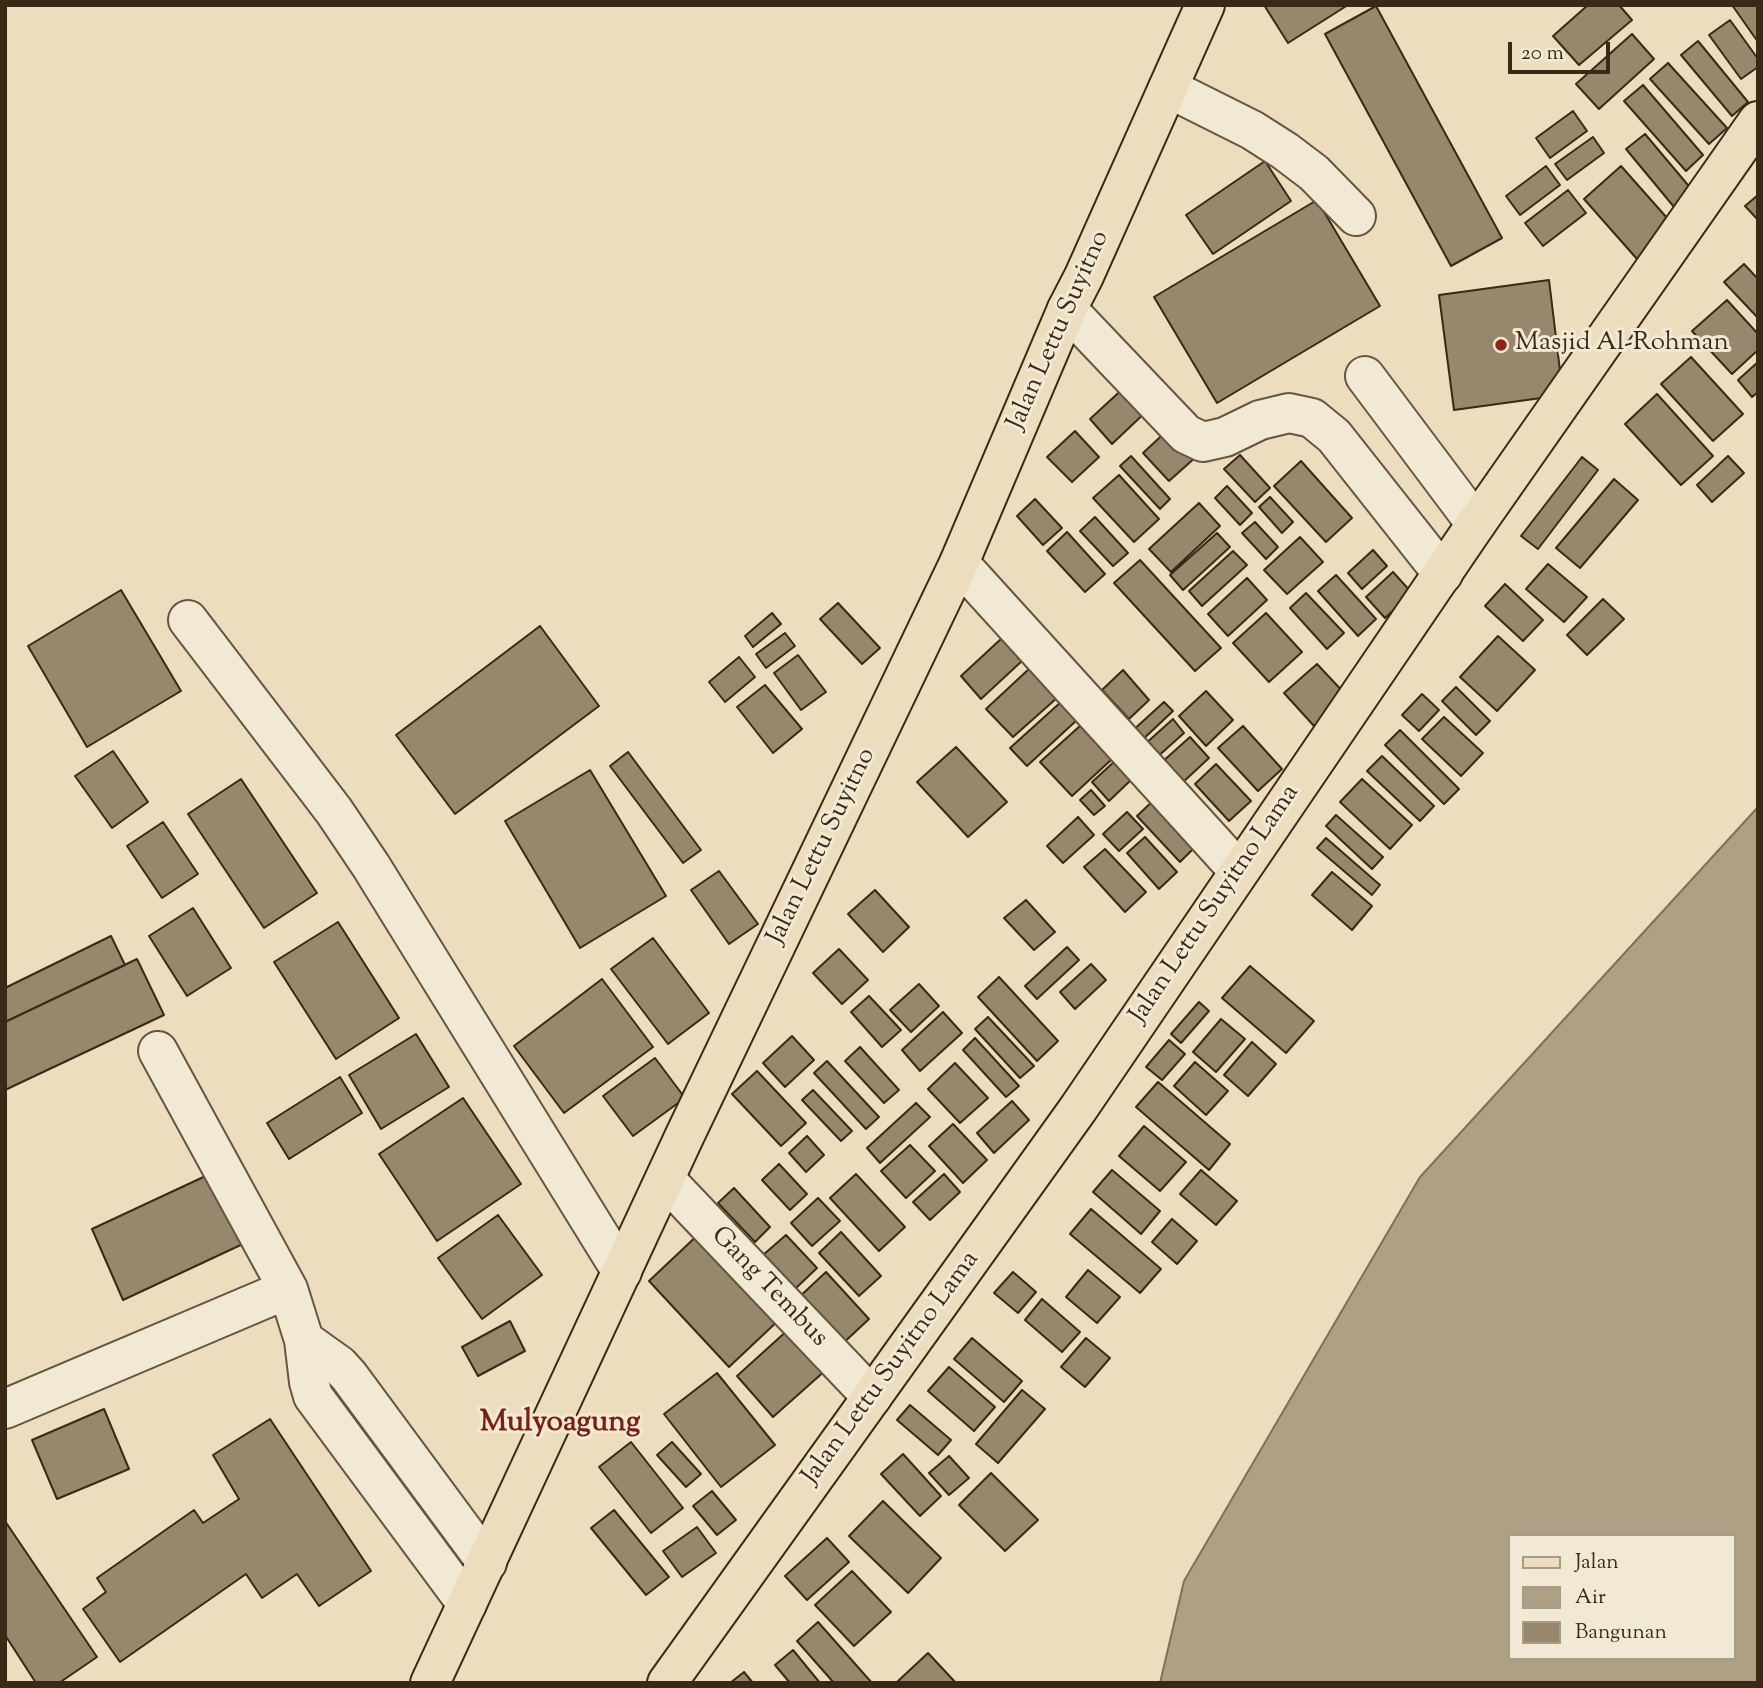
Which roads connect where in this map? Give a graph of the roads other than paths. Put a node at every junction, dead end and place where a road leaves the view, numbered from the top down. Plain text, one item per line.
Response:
1 (1205, 5) edge
2 (1168, 88) junction
3 (1758, 121) edge
4 (1356, 216) dead end
5 (1067, 309) junction
6 (1365, 376) dead end
7 (1476, 524) junction
8 (959, 563) junction
9 (1443, 573) junction
10 (188, 621) dead end
11 (1239, 871) junction
12 (158, 1051) dead end
13 (664, 1179) junction
14 (622, 1272) junction
15 (288, 1289) junction
16 (304, 1340) junction
17 (872, 1397) junction
18 (5, 1409) edge
19 (487, 1563) junction
20 (467, 1604) junction
21 (430, 1683) edge
22 (667, 1683) edge

1 - 2 main road, Jalan Lettu Suyitno
2 - 4 street
2 - 5 main road, Jalan Lettu Suyitno
3 - 7 main road, Jalan Lettu Suyitno Lama
5 - 8 main road, Jalan Lettu Suyitno
5 - 9 street
6 - 7 street
7 - 9 main road, Jalan Lettu Suyitno Lama
8 - 11 street
8 - 13 main road, Jalan Lettu Suyitno
9 - 11 main road, Jalan Lettu Suyitno Lama
10 - 14 street
11 - 17 main road, Jalan Lettu Suyitno Lama
12 - 15 street
13 - 14 main road, Jalan Lettu Suyitno
13 - 17 street, Gang Tembus
14 - 19 main road, Jalan Lettu Suyitno
15 - 16 street
15 - 18 street
16 - 19 street
16 - 20 street
17 - 22 main road, Jalan Lettu Suyitno Lama
19 - 20 main road, Jalan Lettu Suyitno
20 - 21 main road, Jalan Lettu Suyitno

